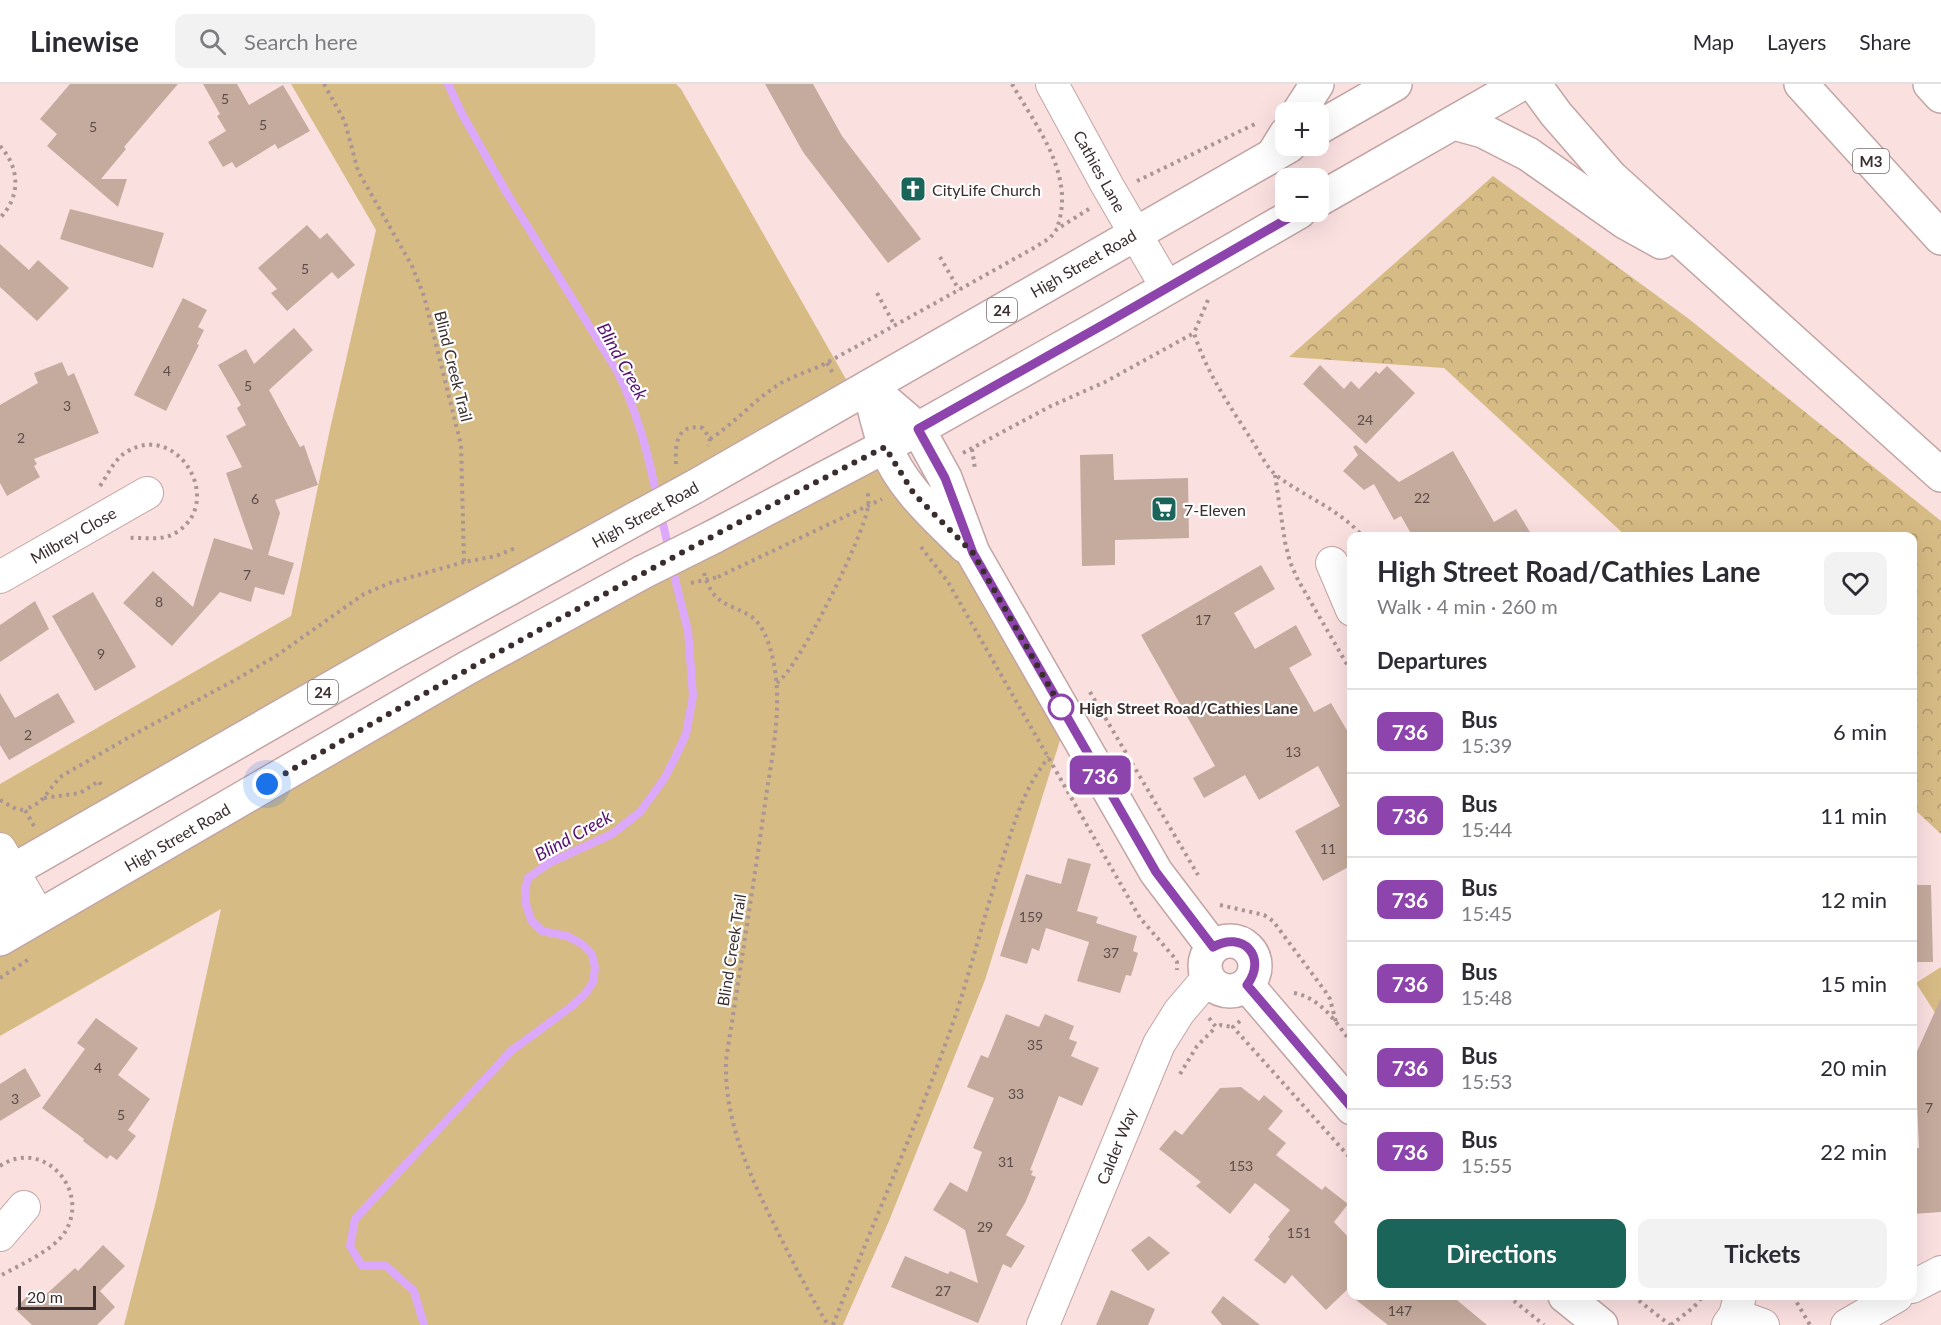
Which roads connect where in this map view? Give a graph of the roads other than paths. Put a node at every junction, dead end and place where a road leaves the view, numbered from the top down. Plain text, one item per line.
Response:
1 (1052, 84) edge
2 (1317, 84) edge
3 (1395, 84) edge
4 (1521, 84) edge
5 (1534, 84) edge
6 (1800, 84) edge
7 (1930, 84) edge
8 (1941, 96) edge
9 (1305, 102) edge
10 (1329, 122) edge
11 (1454, 123) junction
12 (1275, 140) edge
13 (1329, 194) edge
14 (1282, 222) edge
15 (1134, 233) junction
16 (1941, 238) edge
17 (1722, 278) junction
18 (1167, 288) junction
19 (869, 387) junction
20 (918, 429) junction
21 (885, 447) junction
22 (1941, 475) edge
23 (147, 493) dead end
24 (973, 553) junction
25 (1332, 563) dead end
26 (0, 577) edge
27 (1347, 598) edge
28 (4, 866) edge
29 (14, 923) edge
30 (1210, 963) junction
31 (1247, 985) junction
32 (1347, 1102) edge
33 (24, 1207) dead end
34 (0, 1235) edge
35 (1941, 1272) edge
36 (1917, 1284) edge
37 (1570, 1300) edge
38 (1891, 1300) edge
39 (1043, 1325) edge
40 (1601, 1325) edge
41 (1847, 1325) edge

1 - 15 street, Cathies Lane
2 - 9 main road
3 - 10 main road
4 - 11 main road
5 - 17 main road
6 - 16 main road, M3
7 - 8 main road
11 - 13 main road
11 - 17 main road
12 - 15 main road, High Street Road / 24
14 - 18 main road, High Street Road
15 - 18 street, Cathies Lane
15 - 19 main road, High Street Road / 24
17 - 22 main road
18 - 20 main road, High Street Road
19 - 20 main road
19 - 21 main road
19 - 28 main road, High Street Road / 24, bridge
20 - 21 main road, High Street Road
20 - 24 main road
21 - 24 main road
21 - 29 main road, High Street Road, bridge
23 - 26 street, Milbrey Close
24 - 30 main road
25 - 27 street
28 - 29 street
30 - 31 main road
30 - 31 main road
30 - 39 street, Calder Way
31 - 32 main road
33 - 34 street
35 - 36 street
37 - 40 main road
38 - 41 street

